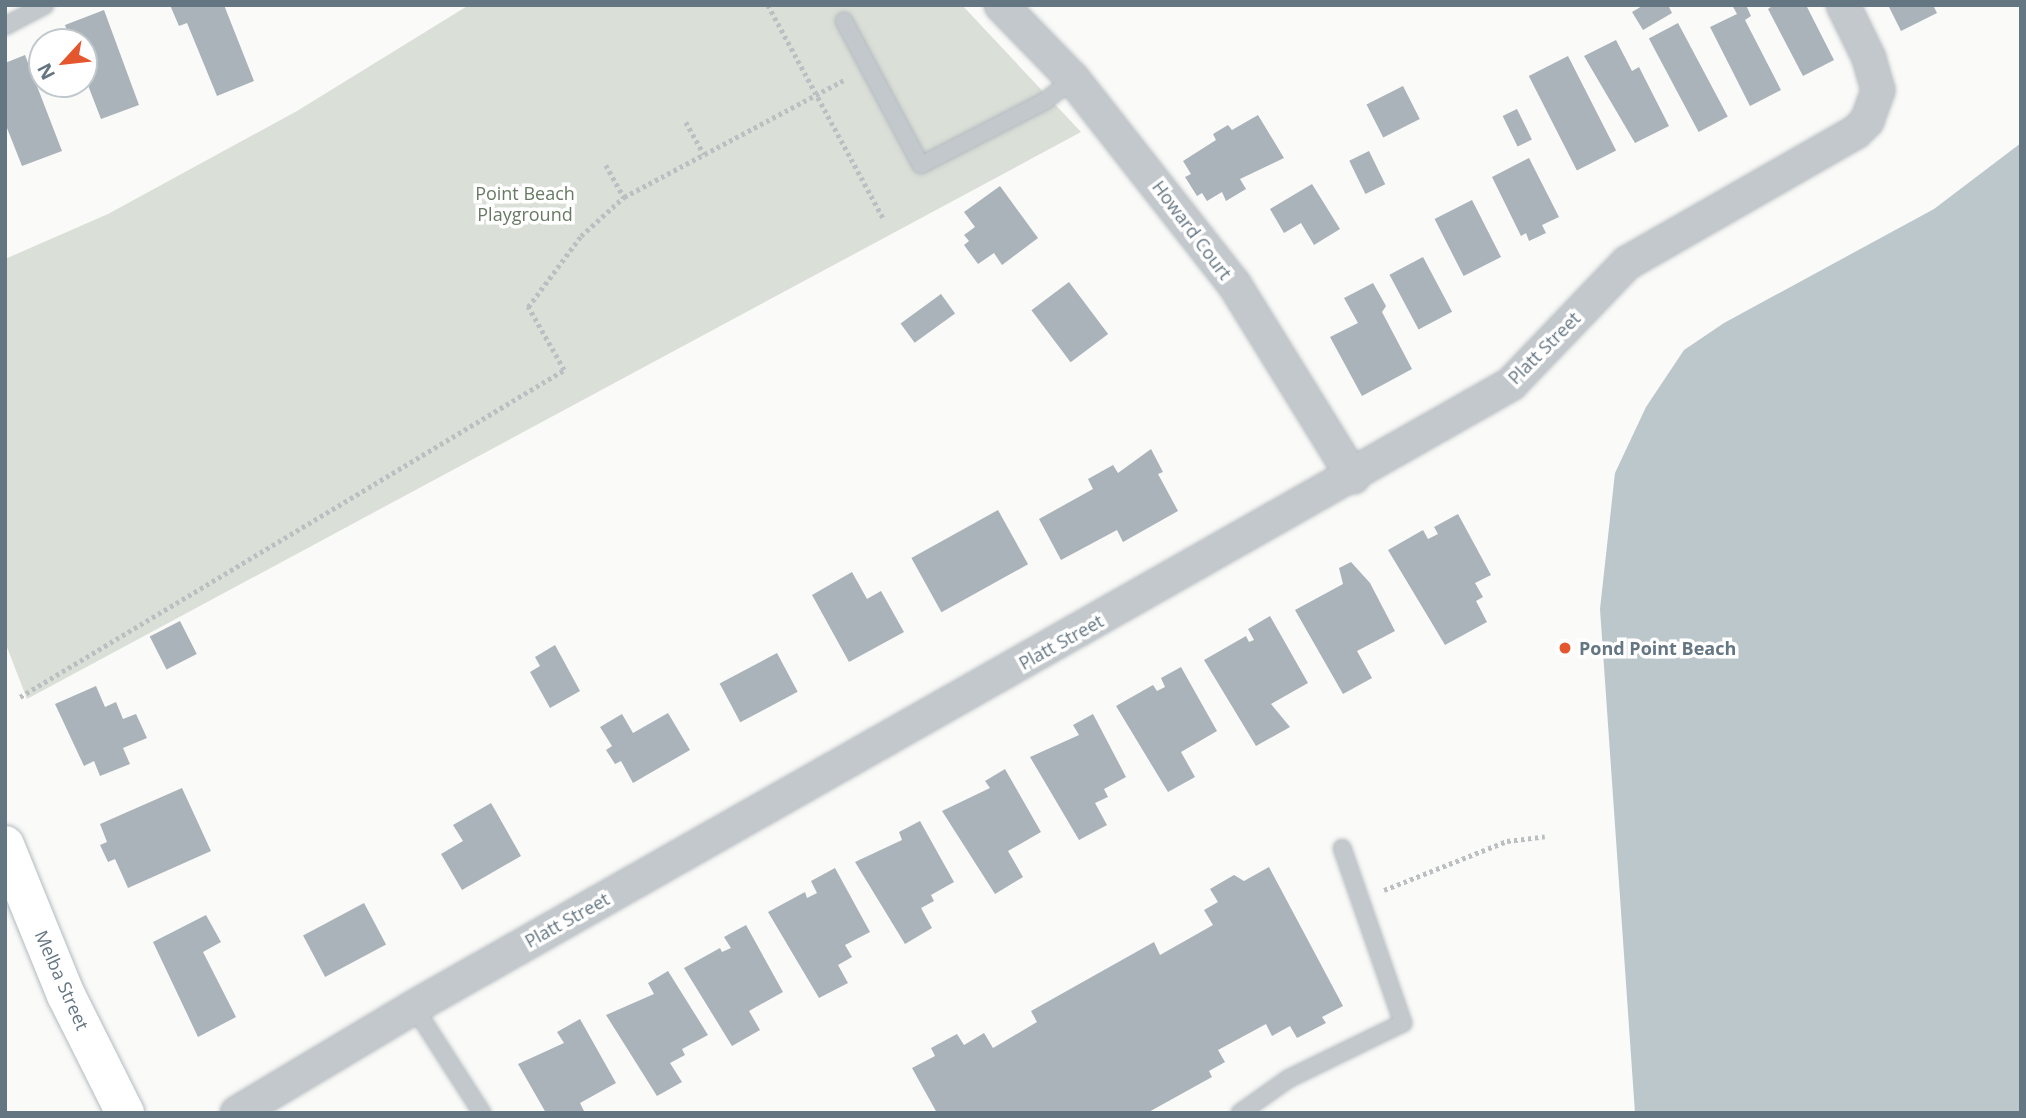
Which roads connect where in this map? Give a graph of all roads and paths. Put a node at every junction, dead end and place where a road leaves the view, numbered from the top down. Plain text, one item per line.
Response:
1 (45, 5) edge
2 (768, 5) edge
3 (1001, 5) edge
4 (1843, 5) edge
5 (844, 21) dead end
6 (5, 26) edge
7 (868, 67) junction
8 (1073, 79) junction
9 (817, 94) junction
10 (686, 122) dead end
11 (704, 154) junction
12 (606, 165) dead end
13 (624, 197) junction
14 (883, 218) dead end
15 (1353, 477) junction
16 (20, 697) dead end
17 (1545, 836) dead end
18 (5, 845) edge
19 (1342, 848) dead end
20 (1393, 887) dead end
21 (414, 1007) junction
22 (125, 1113) edge
23 (237, 1113) edge
24 (481, 1113) edge
25 (1240, 1113) edge

1 - 6 lane
2 - 9 path
3 - 8 street, Howard Court
4 - 15 street, Platt Street
5 - 7 lane
7 - 8 lane
7 - 9 path
8 - 15 street, Howard Court
9 - 11 path
9 - 14 path
10 - 11 path
11 - 13 path
12 - 13 path
13 - 16 path
15 - 21 street, Platt Street
17 - 20 path
18 - 22 main road, Melba Street
19 - 25 lane
21 - 23 street, Platt Street
21 - 24 lane

